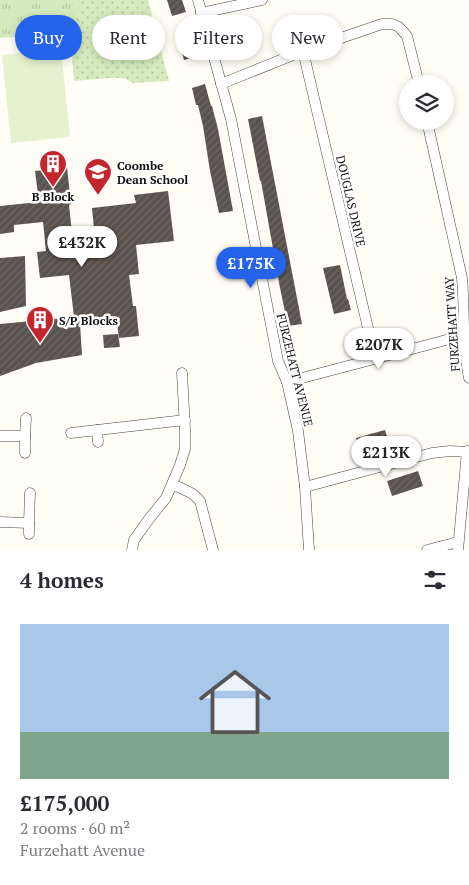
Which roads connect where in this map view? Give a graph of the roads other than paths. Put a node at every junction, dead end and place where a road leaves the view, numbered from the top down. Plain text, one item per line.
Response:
1 (198, 0) edge
2 (262, 0) edge
3 (201, 13) junction
4 (343, 37) edge
5 (279, 60) edge
6 (305, 60) edge
7 (417, 75) edge
8 (221, 84) junction
9 (429, 130) edge
10 (465, 335) junction
11 (375, 358) junction
12 (182, 373) dead end
13 (469, 378) edge
14 (287, 382) junction
15 (26, 418) dead end
16 (185, 420) junction
17 (97, 430) junction
18 (71, 433) dead end
19 (0, 436) edge
20 (25, 436) junction
21 (98, 442) dead end
22 (468, 451) edge
23 (25, 453) dead end
24 (172, 486) junction
25 (305, 487) junction
26 (30, 493) dead end
27 (0, 522) edge
28 (29, 523) junction
29 (28, 534) dead end
30 (458, 546) edge
31 (132, 550) edge
32 (212, 550) edge
33 (309, 550) edge
34 (427, 550) edge

1 - 3 street, FURZEHATT AVENUE
2 - 3 street
3 - 8 street, FURZEHATT AVENUE
4 - 7 street
5 - 8 street
6 - 11 street, DOUGLAS DRIVE
8 - 14 street, FURZEHATT AVENUE
9 - 10 street, FURZEHATT WAY
10 - 11 street
10 - 13 street, FURZEHATT WAY
11 - 14 street
12 - 16 street
14 - 25 street, FURZEHATT AVENUE
15 - 20 street
16 - 17 street
16 - 24 street
17 - 18 street
17 - 21 street
19 - 20 street
20 - 23 street
22 - 25 street
22 - 30 street
24 - 31 street
24 - 32 street
25 - 33 street, FURZEHATT AVENUE
26 - 28 street
27 - 28 street
28 - 29 street
30 - 34 street

